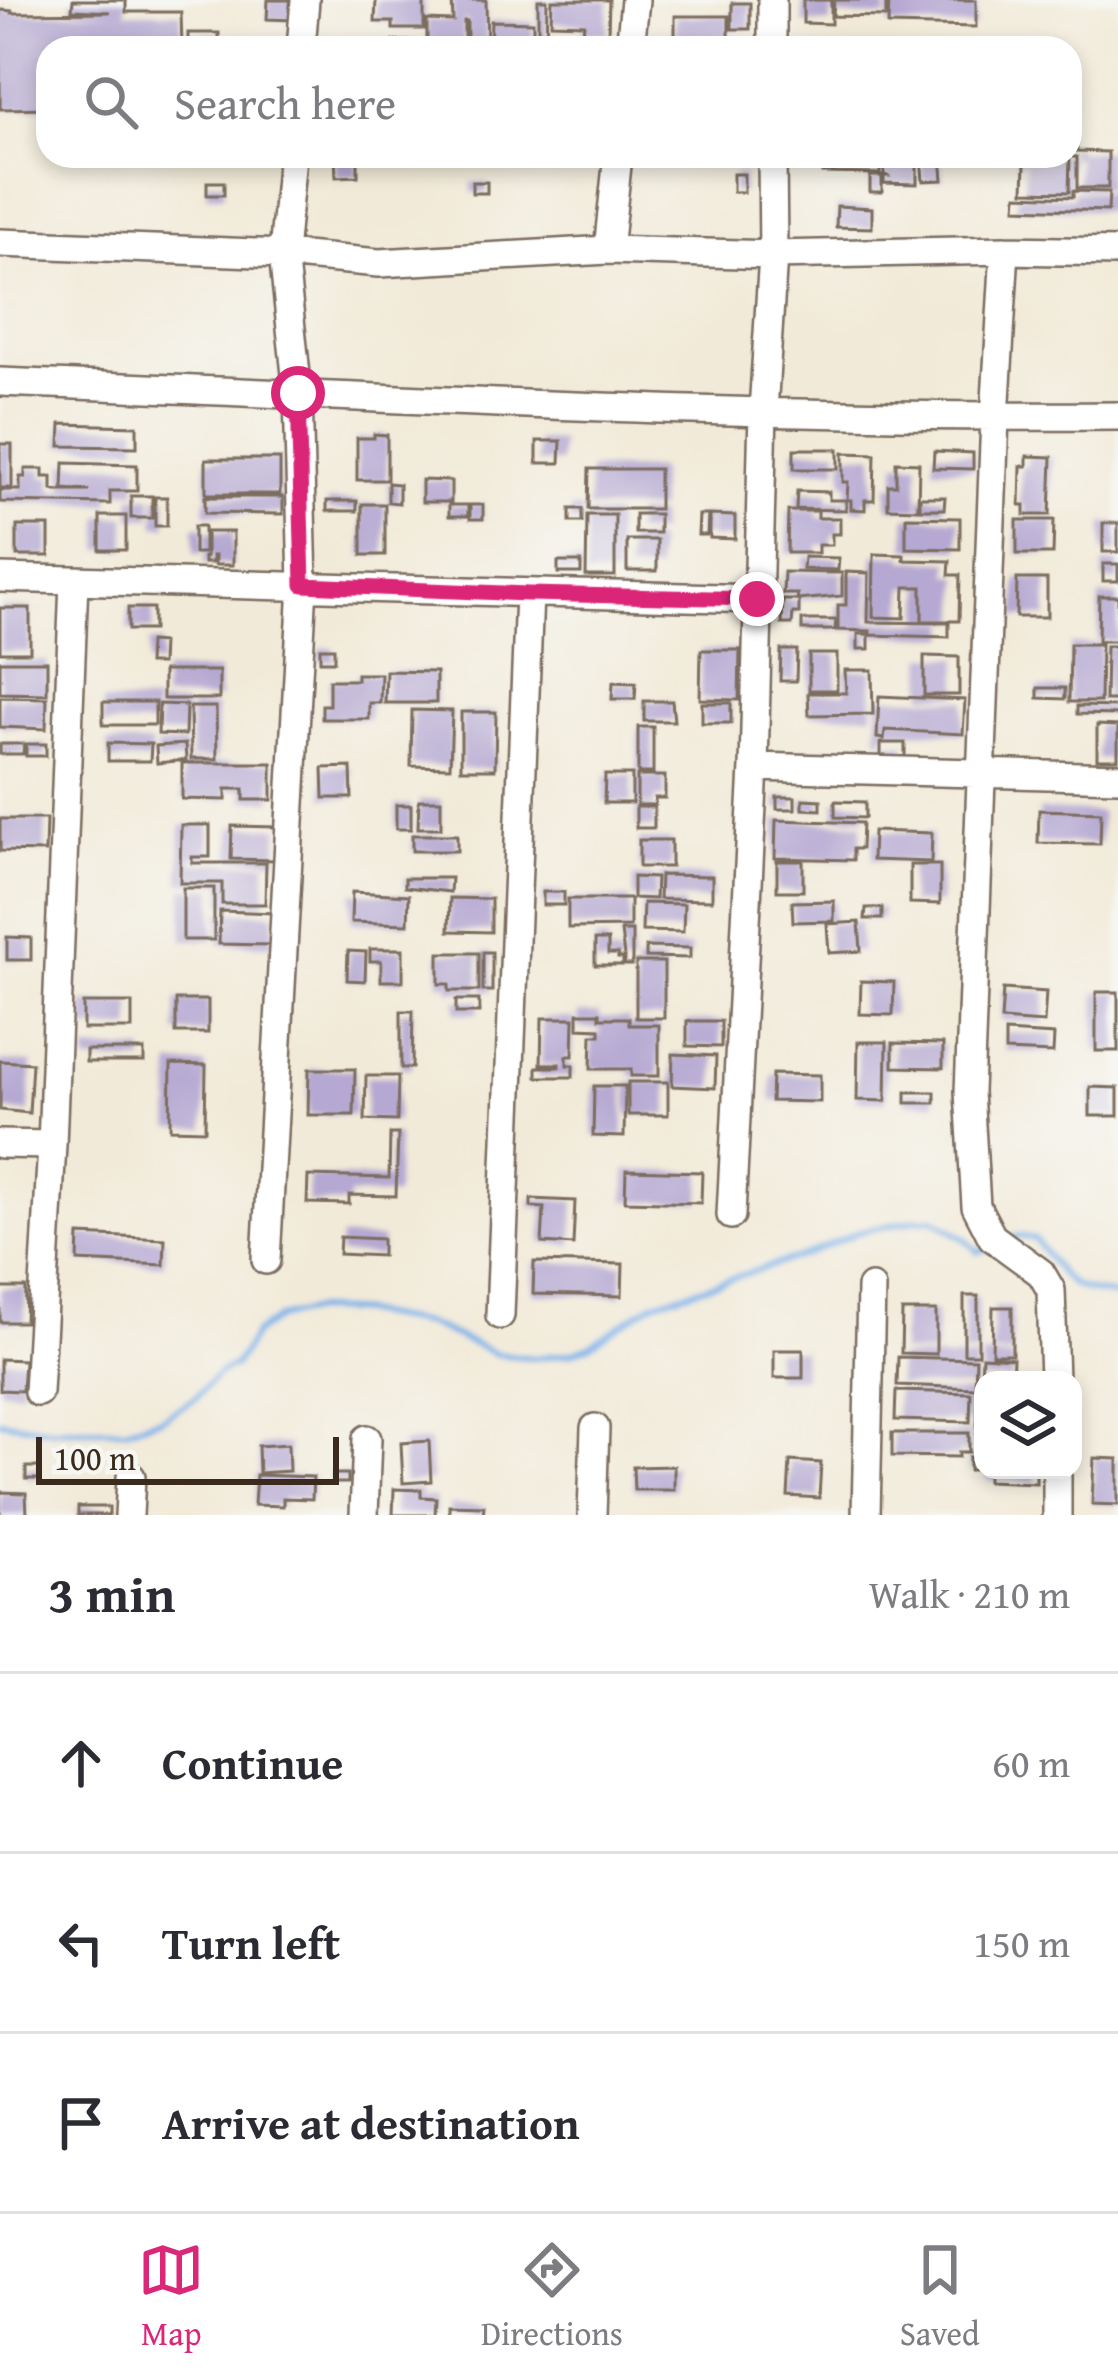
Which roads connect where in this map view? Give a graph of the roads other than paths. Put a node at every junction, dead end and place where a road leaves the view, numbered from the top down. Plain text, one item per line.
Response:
1 (305, 0) edge
2 (635, 0) edge
3 (772, 0) edge
4 (302, 36) edge
5 (631, 36) edge
6 (772, 36) edge
7 (291, 168) edge
8 (617, 168) edge
9 (772, 168) edge
10 (0, 243) edge
11 (608, 250) junction
12 (1005, 250) junction
13 (1118, 252) edge
14 (283, 254) junction
15 (772, 255) junction
16 (0, 382) edge
17 (298, 393) junction
18 (763, 411) junction
19 (1118, 416) edge
20 (995, 417) junction
21 (0, 578) edge
22 (74, 581) junction
23 (303, 585) junction
24 (529, 594) junction
25 (757, 599) junction
26 (754, 767) junction
27 (983, 773) junction
28 (1118, 777) edge
29 (0, 1144) edge
30 (52, 1145) junction
31 (731, 1215) dead end
32 (266, 1260) dead end
33 (871, 1288) dead end
34 (500, 1316) dead end
35 (1054, 1371) edge
36 (38, 1392) dead end
37 (595, 1428) dead end
38 (368, 1439) dead end
39 (131, 1477) dead end
40 (1057, 1479) edge
41 (129, 1515) edge
42 (364, 1515) edge
43 (592, 1515) edge
44 (866, 1515) edge
45 (1057, 1515) edge

1 - 4 street
2 - 5 street
3 - 6 street
7 - 14 street
8 - 11 street
9 - 15 street
10 - 14 street
11 - 14 street
11 - 15 street
12 - 13 street
12 - 15 street
12 - 20 street
14 - 17 street
15 - 18 street
16 - 17 street
17 - 18 street
17 - 23 street
18 - 20 street
18 - 25 street
19 - 20 street
20 - 27 street
21 - 22 street
22 - 23 street
22 - 30 street
23 - 24 street
23 - 32 street
24 - 25 street
24 - 34 street
25 - 26 street
26 - 27 street
26 - 31 street
27 - 28 street
27 - 35 street
29 - 30 street
30 - 36 street
33 - 44 street
37 - 43 street
38 - 42 street
39 - 41 street
40 - 45 street

